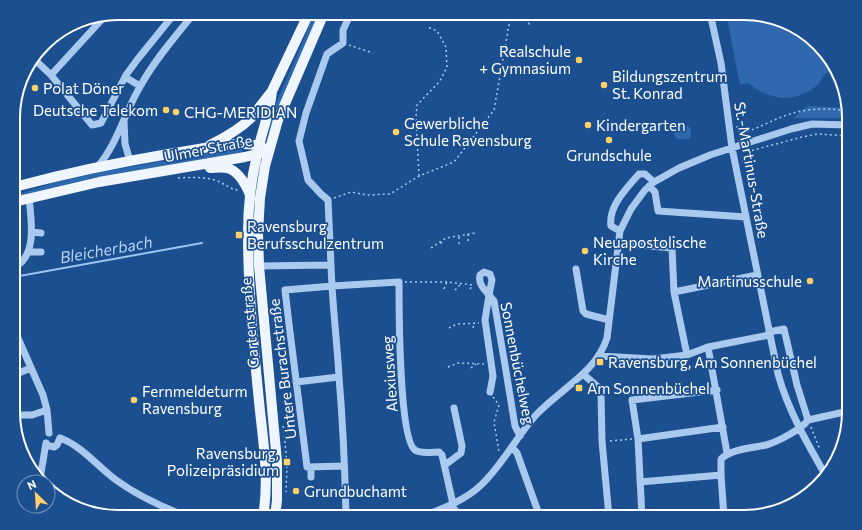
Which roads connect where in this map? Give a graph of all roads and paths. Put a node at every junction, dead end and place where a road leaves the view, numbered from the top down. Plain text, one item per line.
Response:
1 (169, 20) edge
2 (188, 20) edge
3 (306, 20) edge
4 (321, 20) edge
5 (348, 20) edge
6 (510, 20) edge
7 (712, 20) edge
8 (100, 22) edge
9 (427, 27) dead end
10 (343, 43) junction
11 (373, 53) dead end
12 (38, 62) edge
13 (52, 75) junction
14 (125, 77) junction
15 (140, 86) junction
16 (272, 90) junction
17 (842, 110) edge
18 (124, 119) junction
19 (842, 125) edge
20 (730, 128) junction
21 (842, 136) edge
22 (204, 148) junction
23 (732, 148) junction
24 (258, 150) junction
25 (269, 151) junction
26 (130, 161) junction
27 (743, 162) dead end
28 (98, 166) junction
29 (184, 168) junction
30 (420, 176) junction
31 (176, 178) dead end
32 (652, 184) junction
33 (20, 186) edge
34 (245, 191) junction
35 (29, 198) junction
36 (20, 200) edge
37 (328, 200) junction
38 (746, 217) junction
39 (620, 231) junction
40 (32, 232) junction
41 (41, 233) dead end
42 (474, 233) dead end
43 (468, 234) junction
44 (459, 236) junction
45 (441, 242) junction
46 (468, 242) dead end
47 (618, 243) junction
48 (459, 244) dead end
49 (442, 247) dead end
50 (431, 248) dead end
51 (28, 252) junction
52 (41, 252) dead end
53 (20, 264) edge
54 (331, 265) junction
55 (259, 266) junction
56 (576, 269) dead end
57 (757, 275) junction
58 (399, 282) junction
59 (447, 282) junction
60 (461, 284) junction
61 (332, 286) junction
62 (444, 288) dead end
63 (470, 289) dead end
64 (455, 290) dead end
65 (674, 292) junction
66 (609, 320) junction
67 (485, 323) junction
68 (474, 324) junction
69 (449, 328) dead end
70 (473, 328) dead end
71 (769, 333) junction
72 (20, 343) edge
73 (708, 347) junction
74 (687, 355) junction
75 (599, 356) junction
76 (476, 364) junction
77 (491, 365) junction
78 (448, 367) dead end
79 (31, 368) junction
80 (471, 368) dead end
81 (20, 373) edge
82 (583, 374) junction
83 (339, 377) junction
84 (296, 382) junction
85 (717, 390) junction
86 (490, 392) joint
87 (142, 399) dead end
88 (136, 400) dead end
89 (454, 408) dead end
90 (47, 410) junction
91 (260, 412) junction
92 (272, 412) junction
93 (842, 413) edge
94 (20, 415) edge
95 (808, 420) junction
96 (723, 427) junction
97 (799, 428) junction
98 (50, 431) junction
99 (520, 436) junction
100 (638, 439) junction
101 (62, 440) junction
102 (602, 441) junction
103 (47, 446) junction
104 (512, 446) junction
105 (727, 453) junction
106 (821, 453) dead end
107 (504, 458) junction
108 (444, 465) junction
109 (344, 466) junction
110 (311, 467) junction
111 (823, 470) edge
112 (41, 473) edge
113 (721, 475) junction
114 (311, 477) dead end
115 (640, 482) junction
116 (452, 504) junction
117 (172, 510) edge
118 (265, 510) edge
119 (276, 510) edge
120 (346, 510) edge
121 (438, 510) edge
122 (456, 510) edge
123 (537, 510) edge
124 (608, 510) edge
125 (642, 510) edge
126 (724, 510) edge

1 - 14 street
2 - 15 street
3 - 16 main road
4 - 25 main road, Gartenstraße
5 - 10 street
6 - 30 path
7 - 20 street, St.-Martinus-Straße
8 - 13 street
9 - 30 path
10 - 11 path
10 - 37 street
12 - 13 street
13 - 14 street
14 - 15 street
15 - 18 street
16 - 22 main road
16 - 24 main road, Gartenstraße
17 - 20 path
18 - 26 street
18 - 28 street
19 - 23 street
20 - 23 street, St.-Martinus-Straße
21 - 27 path
22 - 24 main road, Ulmer Straße
22 - 26 main road, Ulmer Straße
23 - 32 street
23 - 38 street, St.-Martinus-Straße
24 - 25 main road, Ulmer Straße
24 - 29 main road, Ulmer Straße
24 - 34 main road, Gartenstraße
25 - 55 main road, Gartenstraße
26 - 28 main road, Ulmer Straße
28 - 33 main road, Ulmer Straße
29 - 34 main road
29 - 35 main road, Ulmer Straße
30 - 37 path
31 - 34 path
32 - 38 street
32 - 39 street
32 - 39 street
34 - 91 main road, Gartenstraße
35 - 36 main road, Ulmer Straße
35 - 40 street
37 - 54 street
38 - 57 street, St.-Martinus-Straße
39 - 47 street
40 - 41 street
40 - 51 street
42 - 43 path
43 - 44 path
43 - 46 path
44 - 45 path
44 - 48 path
45 - 49 path
45 - 50 path
47 - 65 street
47 - 66 street
51 - 52 street
51 - 53 street
54 - 55 street
54 - 61 street
55 - 92 main road, Gartenstraße
56 - 66 street
57 - 65 street
57 - 71 street, St.-Martinus-Straße
58 - 59 path
58 - 61 street
58 - 108 street, Alexiusweg
59 - 60 path
59 - 62 path
60 - 63 path
60 - 64 path
61 - 83 street
61 - 84 street, Untere Burachstraße
65 - 74 street
66 - 75 street
67 - 68 path
67 - 77 street, Sonnenbüchelweg
67 - 99 street, Sonnenbüchelweg
68 - 69 path
68 - 70 path
71 - 73 street
71 - 95 street
71 - 97 street, St.-Martinus-Straße
72 - 79 street
73 - 74 street
73 - 85 street
74 - 75 street
75 - 82 street
76 - 77 path
76 - 78 path
76 - 80 path
77 - 86 street, Sonnenbüchelweg
79 - 81 street
79 - 90 street
82 - 99 street
82 - 102 street
83 - 84 street
83 - 109 street
84 - 110 street, Untere Burachstraße
85 - 96 street
85 - 100 street
86 - 107 path
87 - 88 path
89 - 108 street
90 - 94 street
90 - 98 street
91 - 92 street
91 - 118 main road, Gartenstraße
92 - 119 main road, Gartenstraße
93 - 95 street
95 - 97 street
95 - 106 path
96 - 100 street
96 - 105 street
97 - 105 street
97 - 111 street, St.-Martinus-Straße
98 - 101 street
98 - 103 street
99 - 104 street
100 - 102 path
100 - 115 street
101 - 103 street
101 - 117 street
102 - 124 street
103 - 112 street
104 - 107 street
104 - 123 street
105 - 113 street
107 - 116 street
108 - 116 street, Alexiusweg
109 - 110 street
109 - 120 street
110 - 114 street
113 - 115 street
113 - 126 street
115 - 125 street
116 - 121 street
116 - 122 street

